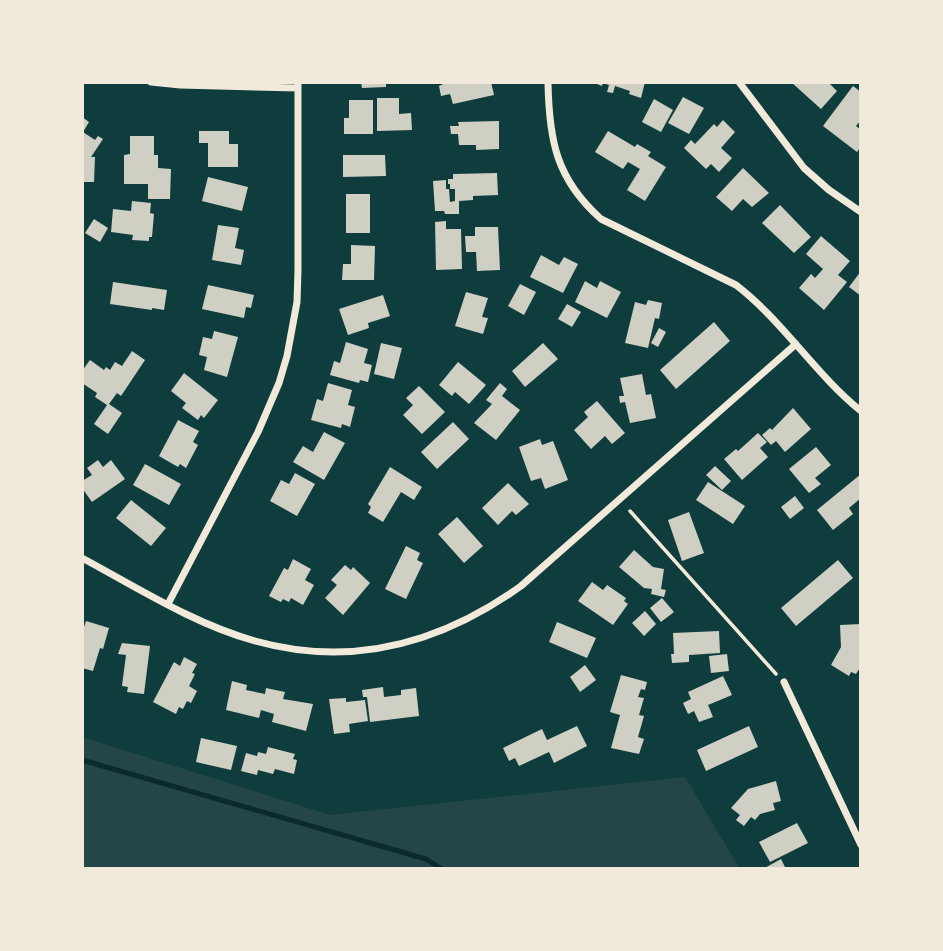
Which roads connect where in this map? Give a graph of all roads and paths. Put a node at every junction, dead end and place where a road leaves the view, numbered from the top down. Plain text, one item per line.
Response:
1 (151, 82) edge
2 (548, 82) edge
3 (739, 82) edge
4 (298, 85) edge
5 (861, 212) edge
6 (796, 344) junction
7 (861, 411) edge
8 (630, 511) dead end
9 (82, 558) edge
10 (168, 604) junction
11 (776, 674) dead end
12 (784, 682) dead end
13 (861, 845) edge

1 - 4 street
2 - 6 street
3 - 5 street
4 - 10 street
6 - 7 street
6 - 10 street
8 - 11 path
9 - 10 street
12 - 13 street

